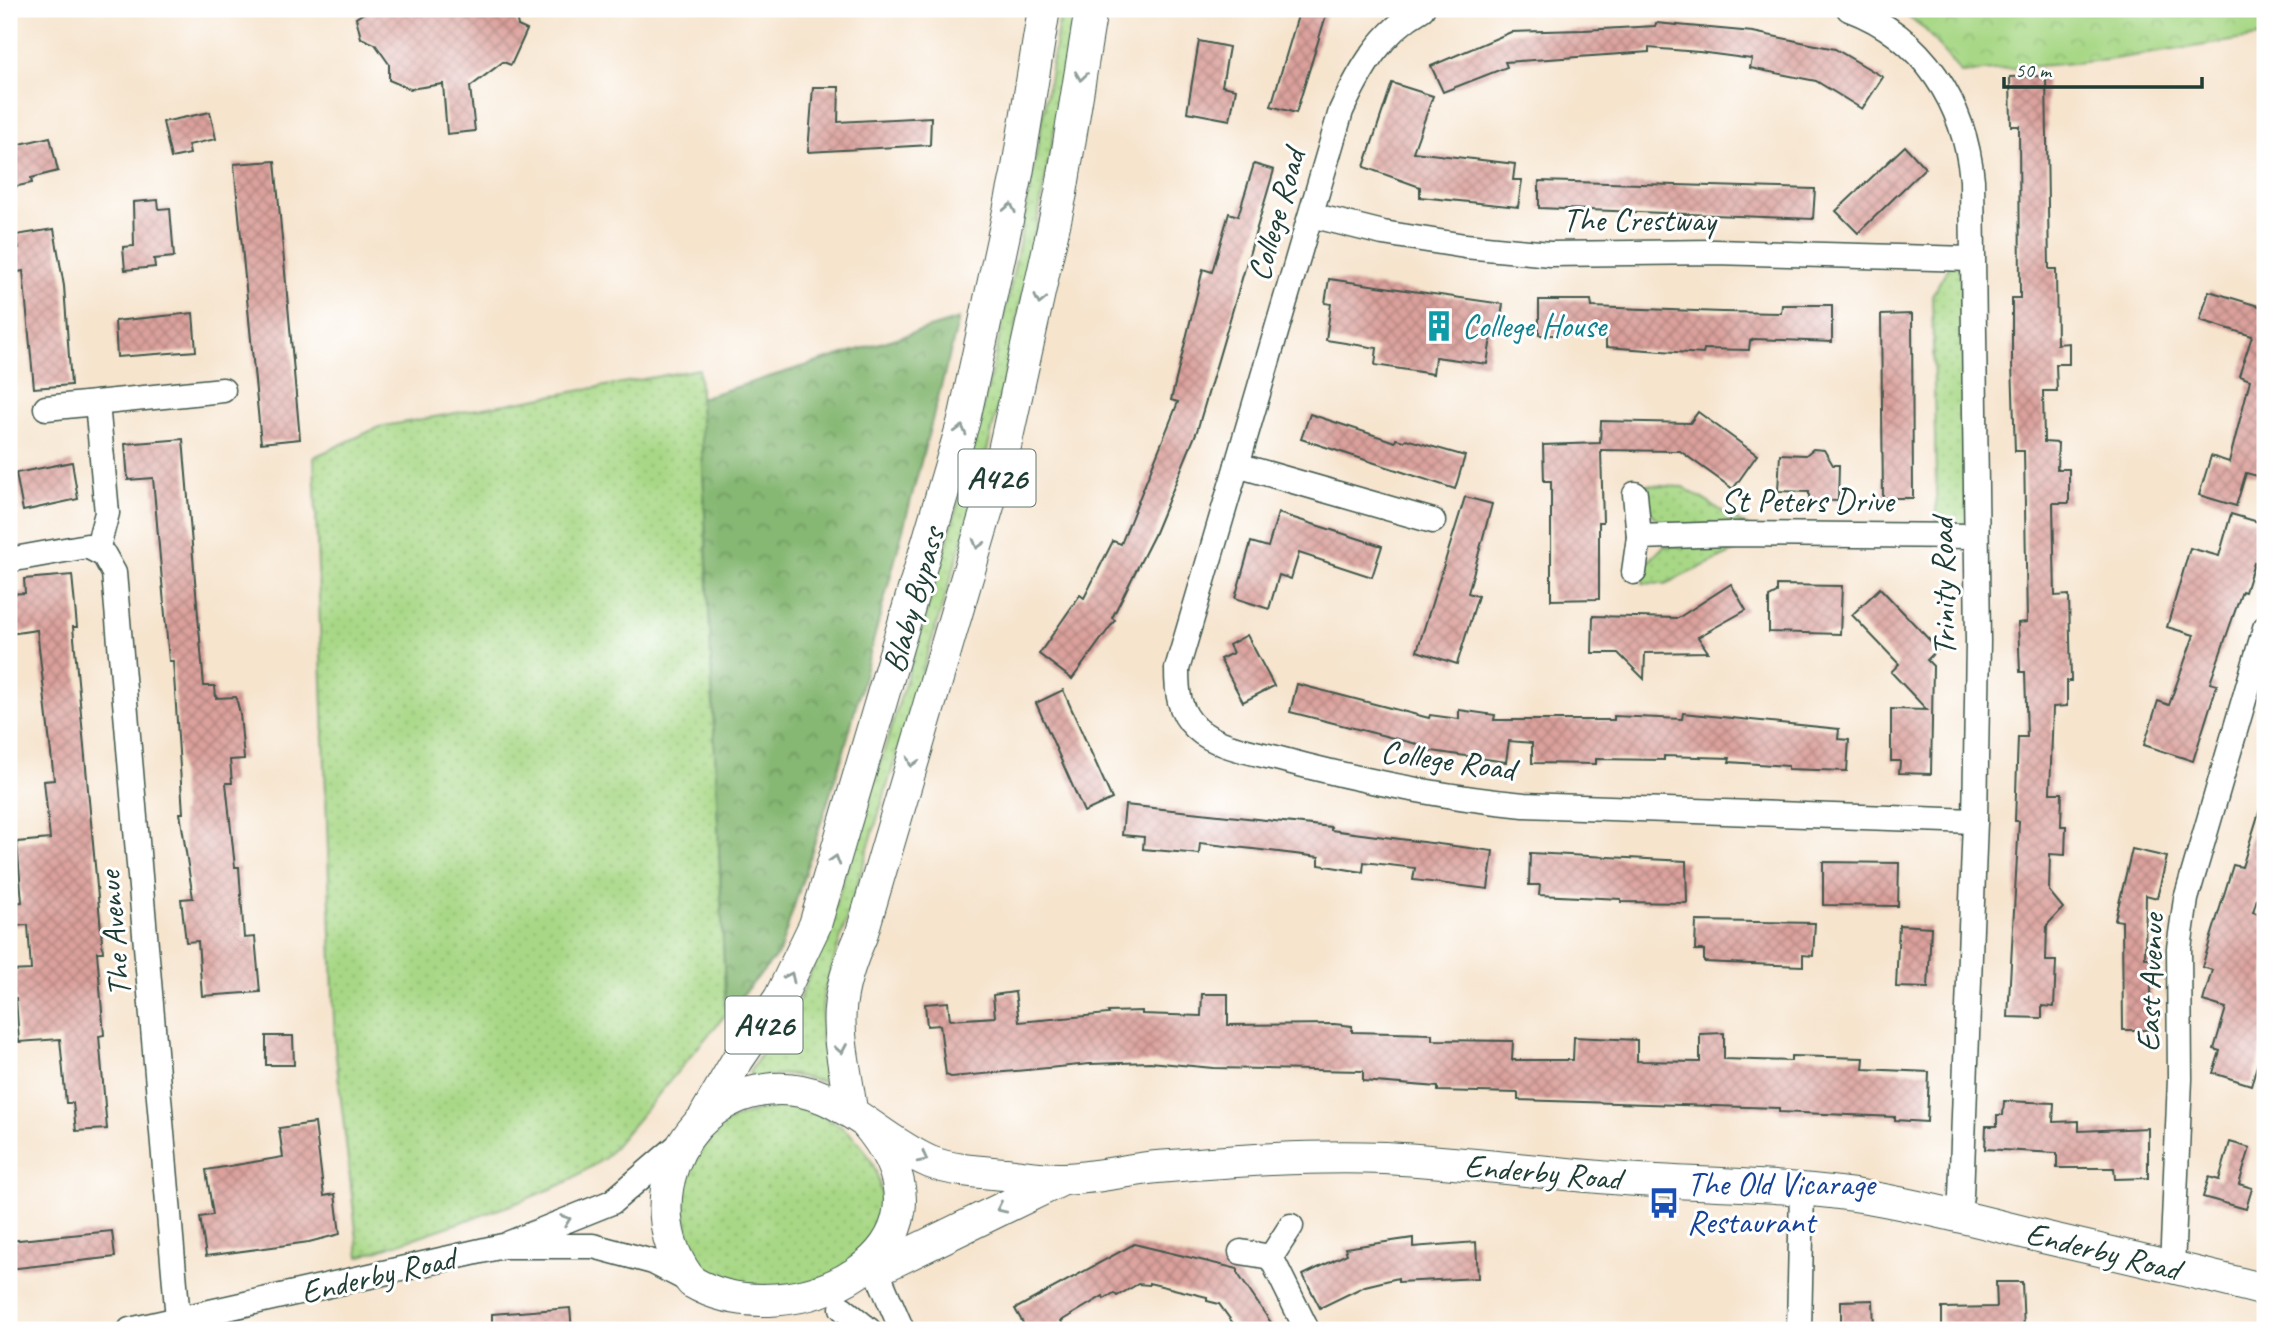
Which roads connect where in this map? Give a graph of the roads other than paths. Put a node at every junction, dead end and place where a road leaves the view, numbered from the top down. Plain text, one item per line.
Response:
1 (1044, 9) edge
2 (1091, 9) edge
3 (1422, 9) edge
4 (1849, 9) edge
5 (1311, 215) junction
6 (1971, 259) junction
7 (223, 390) dead end
8 (97, 403) junction
9 (46, 408) dead end
10 (1237, 466) junction
11 (1634, 494) dead end
12 (1433, 522) dead end
13 (1974, 536) junction
14 (1639, 537) junction
15 (97, 550) junction
16 (9, 560) edge
17 (1634, 572) dead end
18 (2265, 628) edge
19 (1975, 821) junction
20 (858, 1116) junction
21 (694, 1129) junction
22 (1063, 1179) junction
23 (1802, 1189) junction
24 (1958, 1216) junction
25 (1291, 1226) dead end
26 (503, 1246) junction
27 (1241, 1252) dead end
28 (1271, 1257) junction
29 (2172, 1268) junction
30 (881, 1270) junction
31 (698, 1288) junction
32 (2265, 1290) edge
33 (835, 1316) edge
34 (178, 1319) junction
35 (725, 1324) dead end
36 (130, 1330) edge
37 (869, 1330) edge
38 (902, 1330) edge
39 (1307, 1330) edge
40 (1799, 1330) edge

21 -> 1 main road, Blaby Bypass / A426
2 -> 20 main road, Blaby Bypass / A426
3 - 5 street, College Road
4 - 6 street, Trinity Road
5 - 6 street, The Crestway
5 - 10 street, College Road
6 - 13 street, Trinity Road
7 - 8 street
8 - 9 street
8 - 15 street
10 - 12 street
10 - 19 street, College Road
11 - 14 street
13 - 14 street, St Peters Drive
13 - 19 street, Trinity Road
14 - 17 street
15 - 16 street
15 - 34 street, The Avenue
18 - 29 street, East Avenue
19 - 24 street, Trinity Road
20 - 21 main road
20 -> 22 main road
20 - 30 main road
26 -> 21 street, Enderby Road
21 - 31 main road
22 - 23 main road, Enderby Road
22 -> 30 main road
23 - 24 main road, Enderby Road
23 - 40 street
24 - 29 main road, Enderby Road
25 - 28 street
26 - 31 street, Enderby Road
26 - 34 street, Enderby Road
27 - 28 street
28 - 39 street
29 - 32 main road, Enderby Road
30 - 33 main road
30 - 38 street
31 - 33 main road
31 - 35 main road
33 - 37 street
34 - 36 street, Enderby Road

